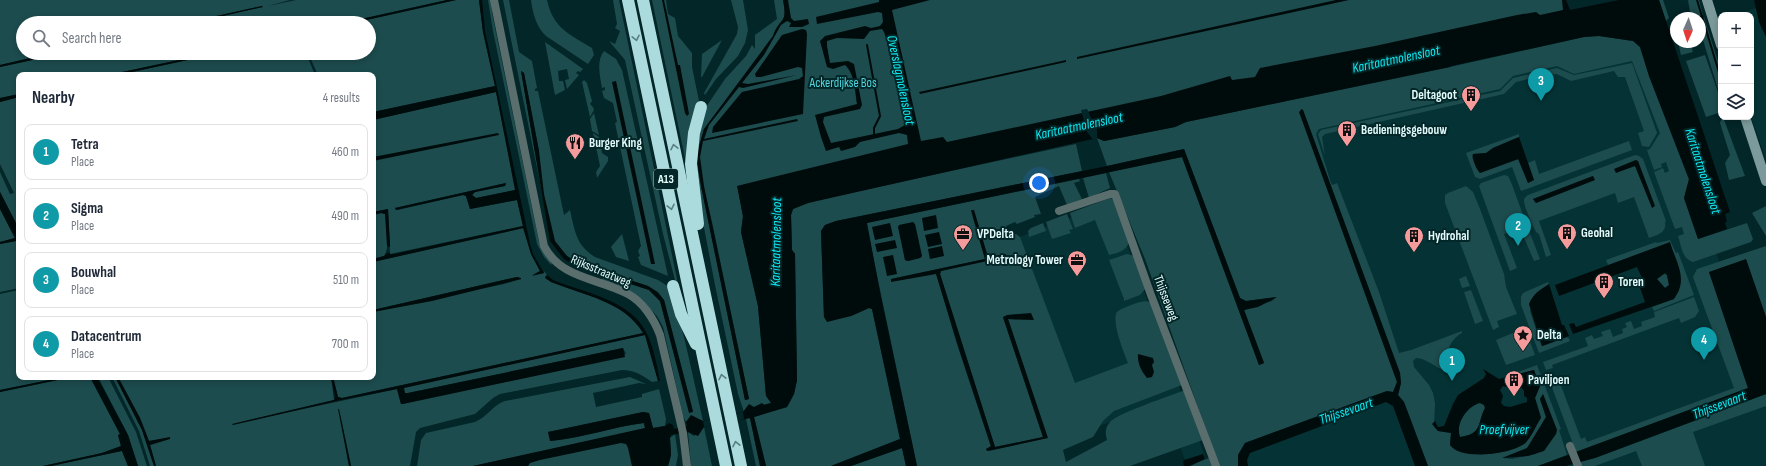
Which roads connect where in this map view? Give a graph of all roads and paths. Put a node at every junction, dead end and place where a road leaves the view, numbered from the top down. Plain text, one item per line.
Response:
1 (494, 0) edge
2 (628, 0) edge
3 (643, 0) edge
4 (1707, 0) edge
5 (1718, 35) edge
6 (701, 107) dead end
7 (1746, 120) edge
8 (1766, 181) edge
9 (1059, 212) dead end
10 (673, 286) dead end
11 (708, 308) junction
12 (703, 358) junction
13 (1570, 446) dead end
14 (687, 466) edge
15 (726, 466) edge
16 (741, 466) edge
17 (1216, 466) edge
18 (1578, 466) edge

1 - 14 street, Rijksstraatweg
2 -> 12 highway, A13
11 -> 3 highway, A13
4 - 5 street
6 - 11 highway, A13
7 - 8 street
9 - 17 street, Thijsseweg
10 - 12 highway, A13
16 -> 11 highway, A13
12 - 15 highway, A13
13 - 18 street

